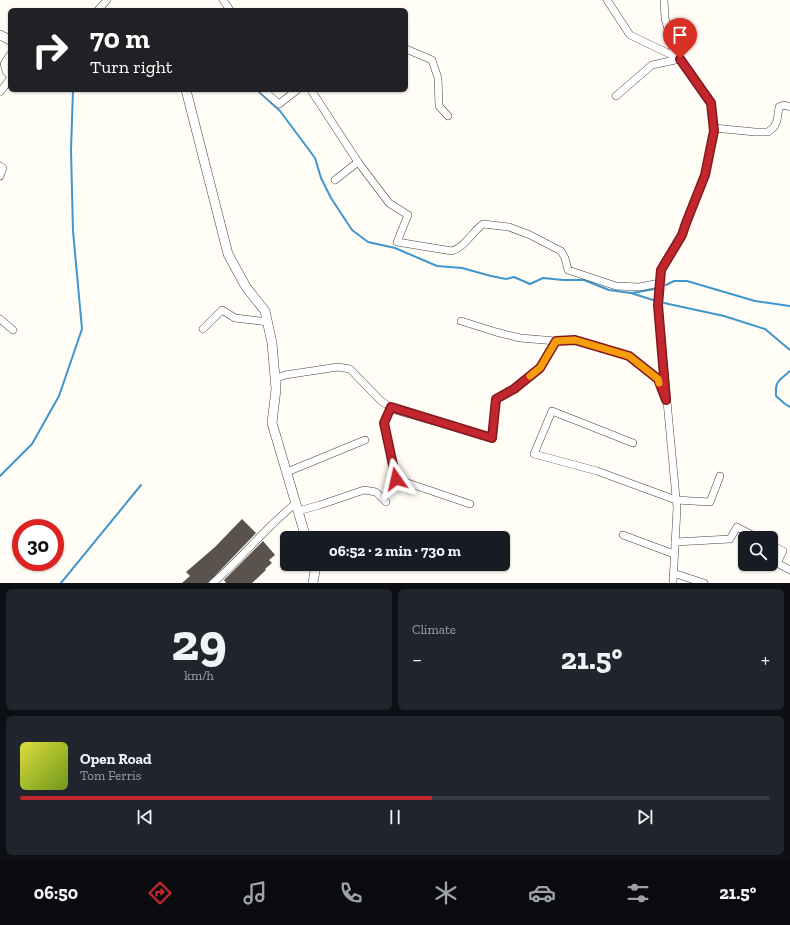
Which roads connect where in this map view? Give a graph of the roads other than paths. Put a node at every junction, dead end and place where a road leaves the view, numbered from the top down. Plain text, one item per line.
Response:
1 (107, 0) edge
2 (608, 0) edge
3 (664, 0) edge
4 (100, 8) edge
5 (408, 50) edge
6 (8, 58) edge
7 (680, 59) junction
8 (8, 74) edge
9 (8, 80) edge
10 (0, 92) edge
11 (187, 92) edge
12 (265, 92) edge
13 (294, 92) edge
14 (312, 92) edge
15 (616, 96) dead end
16 (790, 107) edge
17 (448, 116) dead end
18 (714, 128) junction
19 (358, 162) junction
20 (0, 166) edge
21 (0, 176) edge
22 (335, 180) dead end
23 (660, 283) junction
24 (0, 319) edge
25 (461, 321) dead end
26 (268, 322) junction
27 (203, 329) dead end
28 (13, 330) dead end
29 (556, 341) junction
30 (275, 379) junction
31 (666, 400) junction
32 (391, 407) junction
33 (365, 440) dead end
34 (633, 443) dead end
35 (286, 472) junction
36 (720, 476) dead end
37 (676, 500) junction
38 (386, 502) dead end
39 (470, 504) dead end
40 (297, 507) junction
41 (304, 531) edge
42 (745, 531) edge
43 (623, 535) dead end
44 (675, 542) junction
45 (778, 548) edge
46 (674, 554) junction
47 (778, 561) edge
48 (778, 564) edge
49 (790, 570) edge
50 (315, 571) edge
51 (673, 573) junction
52 (213, 583) edge
53 (313, 583) edge
54 (672, 583) edge
55 (704, 583) edge

1 - 4 street
2 - 7 street
3 - 7 street
5 - 17 street
6 - 8 street
7 - 15 street
7 - 18 street
9 - 10 street
11 - 26 street
12 - 13 street
14 - 19 street
16 - 18 street
18 - 23 street
19 - 22 street
19 - 23 street
20 - 21 street
23 - 31 street
24 - 28 street
25 - 29 street
26 - 27 street
26 - 30 street
29 - 31 street
29 - 32 street
30 - 32 street
30 - 35 street
31 - 37 street
32 - 39 street
33 - 35 street
34 - 37 street
35 - 40 street
36 - 37 street
37 - 44 street
38 - 40 street
40 - 41 street
40 - 52 street
42 - 44 street
43 - 46 street
44 - 46 street
45 - 47 street
46 - 51 street
48 - 49 street
50 - 53 street
51 - 54 street
51 - 55 street

